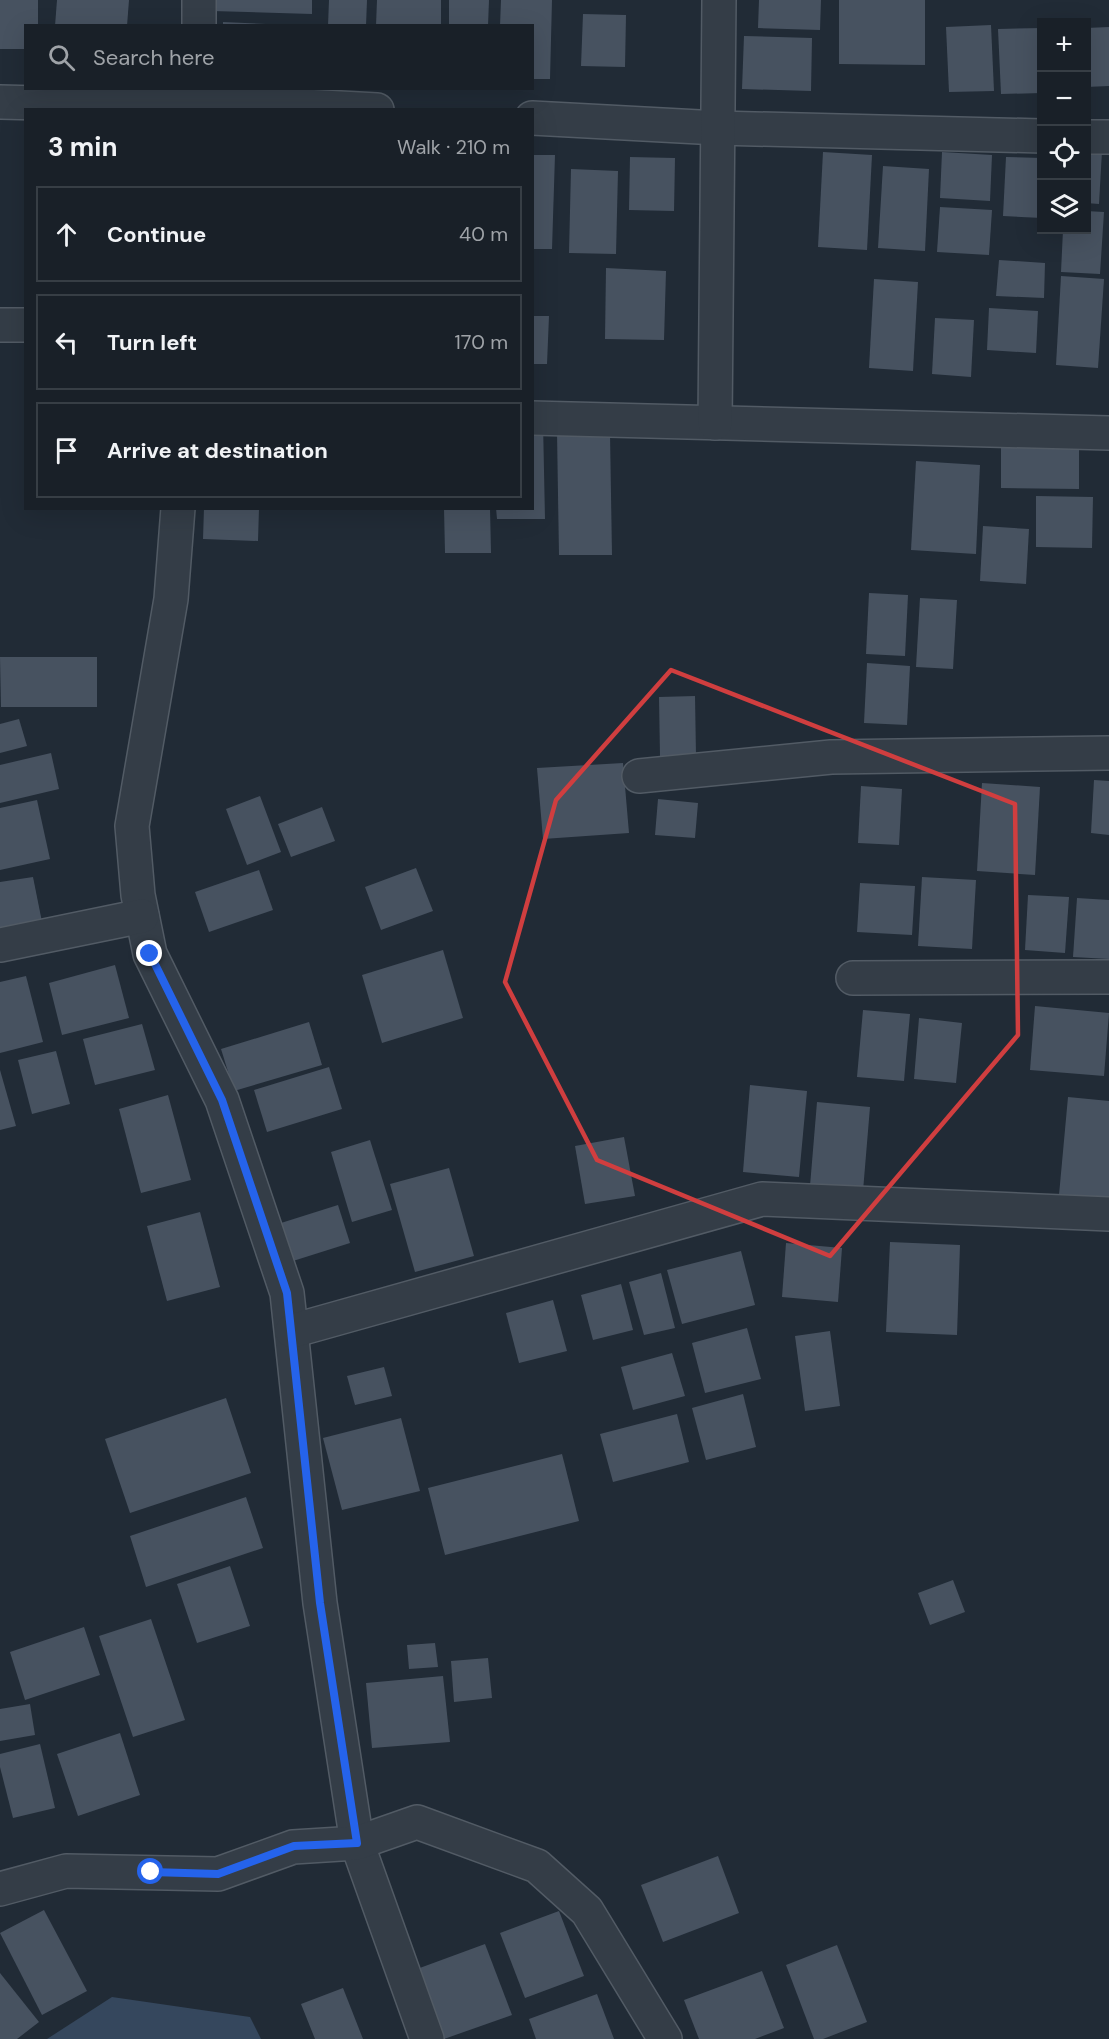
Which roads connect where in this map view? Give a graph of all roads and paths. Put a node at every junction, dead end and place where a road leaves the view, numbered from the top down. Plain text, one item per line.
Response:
1 (199, 0) edge
2 (719, 0) edge
3 (199, 24) edge
4 (197, 99) edge
5 (0, 102) edge
6 (344, 108) edge
7 (534, 118) edge
8 (718, 128) junction
9 (1037, 136) edge
10 (1091, 137) edge
11 (1109, 137) edge
12 (0, 325) edge
13 (24, 325) edge
14 (534, 418) edge
15 (715, 423) junction
16 (1109, 433) edge
17 (178, 510) edge
18 (1109, 753) edge
19 (639, 776) dead end
20 (142, 916) junction
21 (0, 945) edge
22 (853, 978) dead end
23 (1109, 978) edge
24 (1109, 1214) edge
25 (292, 1331) junction
26 (357, 1843) junction
27 (0, 1890) edge
28 (427, 2039) edge
29 (664, 2039) edge

1 - 3 street
2 - 8 street
4 - 5 street
4 - 6 street
7 - 8 street
8 - 9 street
8 - 15 street
10 - 11 street
12 - 13 street
14 - 15 street
15 - 16 street
17 - 20 street
18 - 19 street
20 - 21 street
20 - 25 street
22 - 23 street
24 - 25 street
25 - 26 street
26 - 27 street
26 - 28 street
26 - 29 street

